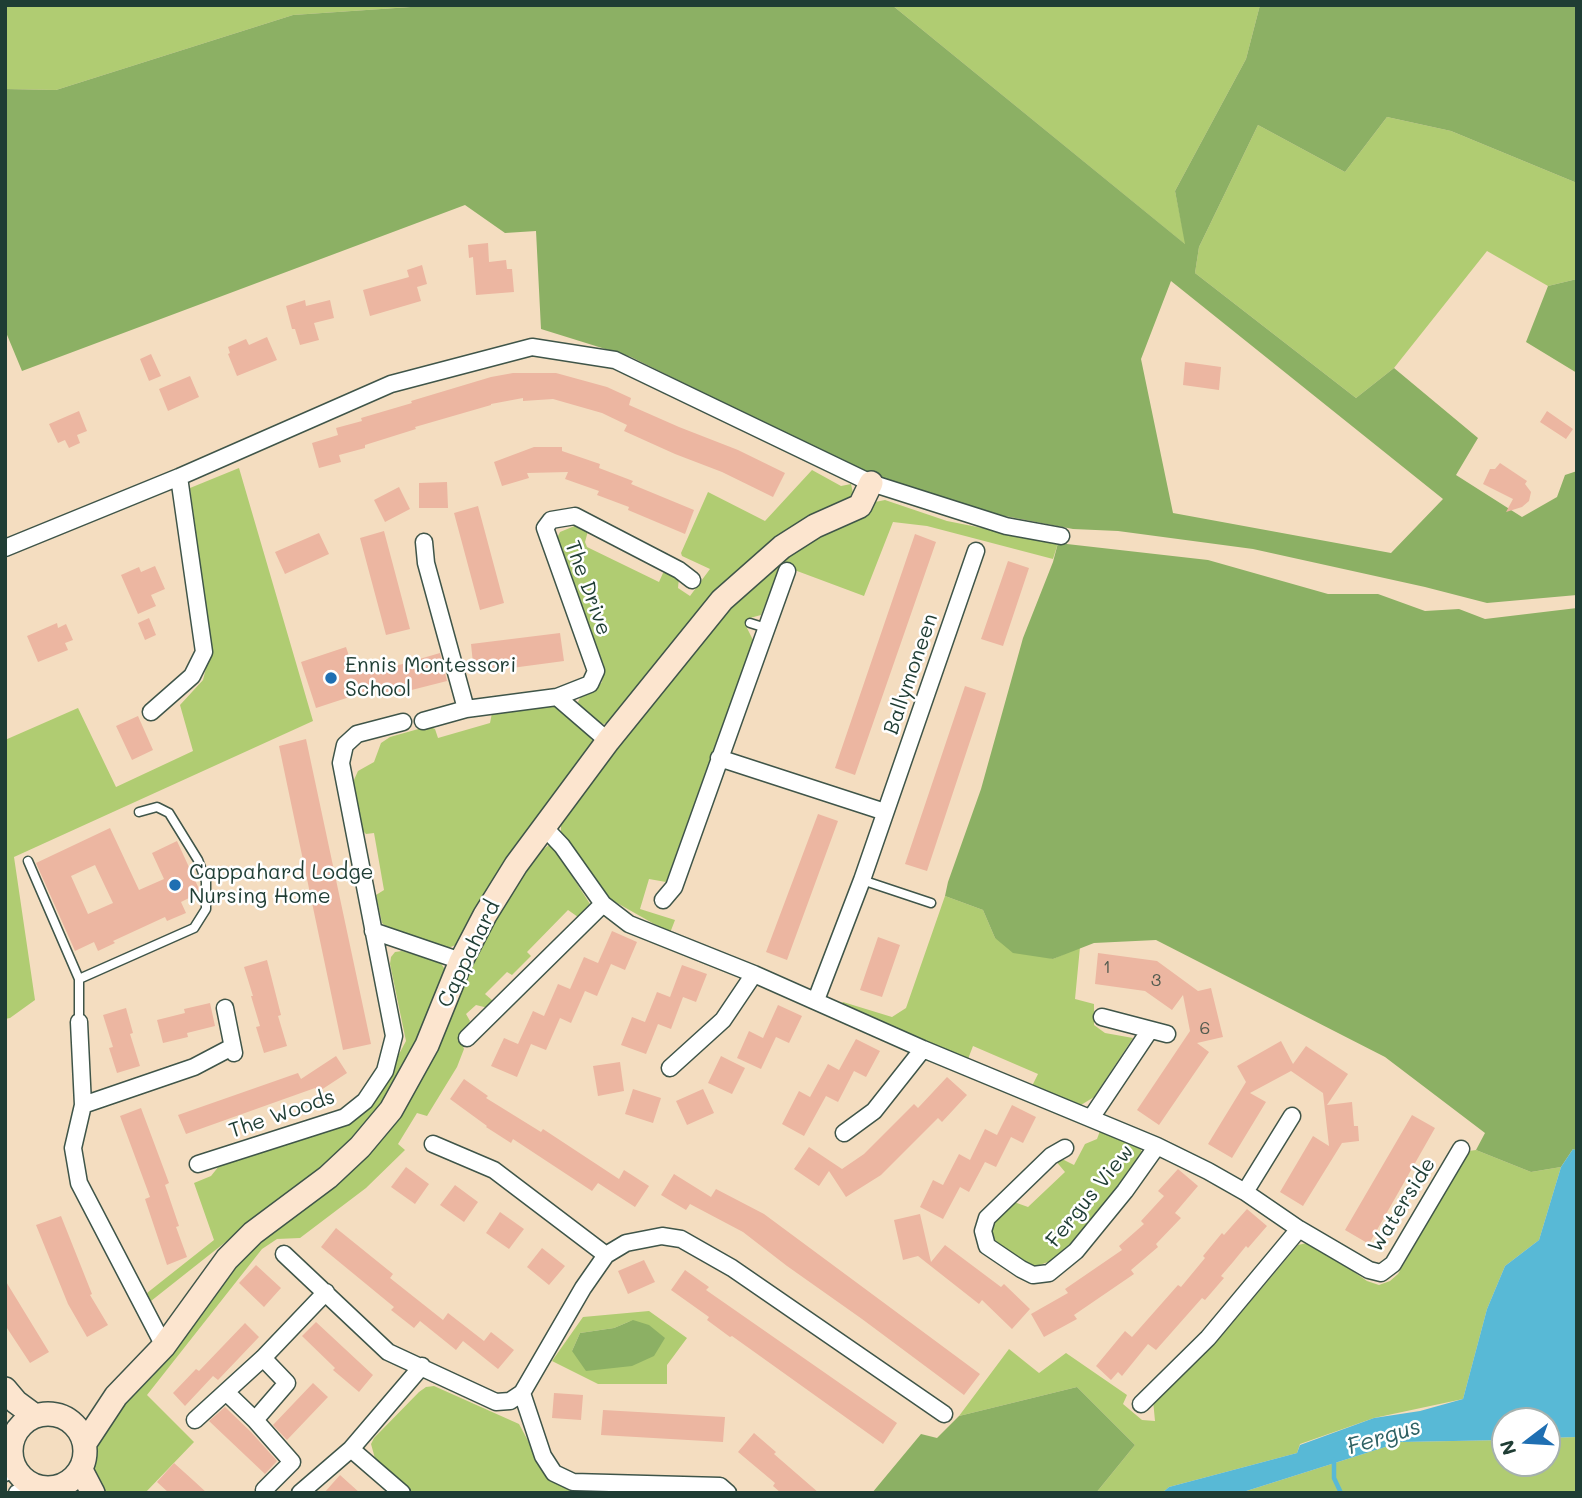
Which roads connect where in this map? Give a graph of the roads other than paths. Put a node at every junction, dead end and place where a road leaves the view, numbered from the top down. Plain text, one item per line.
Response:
1 (179, 477) junction
2 (871, 483) junction
3 (1061, 536) dead end
4 (424, 541) dead end
5 (5, 548) edge
6 (976, 551) dead end
7 (787, 571) dead end
8 (692, 580) dead end
9 (750, 623) dead end
10 (766, 628) junction
11 (557, 697) junction
12 (467, 709) junction
13 (151, 712) dead end
14 (423, 721) dead end
15 (403, 722) dead end
16 (608, 741) junction
17 (719, 758) junction
18 (139, 812) dead end
19 (884, 812) junction
20 (545, 828) junction
21 (28, 861) dead end
22 (862, 880) junction
23 (663, 901) dead end
24 (931, 903) dead end
25 (603, 904) junction
26 (373, 931) junction
27 (461, 961) junction
28 (754, 974) junction
29 (79, 979) junction
30 (816, 1000) junction
31 (225, 1008) dead end
32 (1102, 1017) dead end
33 (79, 1022) joint
34 (1150, 1030) junction
35 (1167, 1034) dead end
36 (467, 1038) dead end
37 (923, 1049) junction
38 (670, 1068) dead end
39 (83, 1105) junction
40 (1292, 1116) dead end
41 (1091, 1118) junction
42 (844, 1132) dead end
43 (433, 1144) dead end
44 (1157, 1146) junction
45 (1065, 1148) dead end
46 (1461, 1149) dead end
47 (198, 1164) dead end
48 (1245, 1192) junction
49 (1299, 1229) junction
50 (284, 1254) dead end
51 (606, 1255) junction
52 (326, 1292) junction
53 (164, 1346) junction
54 (263, 1358) junction
55 (422, 1366) junction
56 (227, 1393) junction
57 (522, 1393) junction
58 (116, 1396) junction
59 (6, 1402) edge
60 (1140, 1404) dead end
61 (944, 1414) dead end
62 (35, 1416) junction
63 (67, 1419) junction
64 (195, 1420) dead end
65 (255, 1420) junction
66 (14, 1435) junction
67 (85, 1443) junction
68 (351, 1449) junction
69 (9, 1466) edge
70 (81, 1470) junction
71 (43, 1490) edge
72 (264, 1490) dead end
73 (93, 1493) edge
74 (300, 1493) edge
75 (402, 1493) edge
76 (728, 1493) edge

1 - 2 street
1 - 5 street
1 - 13 street
2 - 3 street
2 - 16 main road, Cappahard
4 - 12 street
6 - 19 street, Ballymoneen
7 - 10 street
8 - 11 street, The Drive
9 - 10 lane
10 - 17 street
11 - 12 street
11 - 16 street
12 - 14 street
15 - 26 street, The Woods
16 - 20 main road, Cappahard
17 - 19 street
17 - 23 street
18 - 29 lane
19 - 22 street, Ballymoneen
20 - 25 street
20 - 27 main road, Cappahard
21 - 29 lane
22 - 24 lane
22 - 30 street, Ballymoneen
25 - 28 street
25 - 36 street
26 - 27 street
26 - 47 street, The Woods
27 - 53 main road, Cappahard
28 - 30 street
28 - 38 street
29 - 33 lane
30 - 37 street
31 - 39 street
32 - 34 street
33 - 39 street
34 - 35 street
34 - 41 street
37 - 41 street
37 - 42 street
39 - 53 street
40 - 48 street
41 - 44 street
43 - 51 street
44 - 45 street, Fergus View
44 - 48 street
46 - 49 street, Waterside
48 - 49 street
49 - 60 street
50 - 52 street
51 - 57 street
51 - 61 street
52 - 54 street
52 - 55 street
53 - 58 main road, Cappahard
54 - 56 street
54 - 65 street
55 - 57 street
55 - 68 street
56 - 64 street
56 - 65 street
57 - 76 street
58 - 63 main road
58 - 67 main road, Cappahard
59 - 62 main road
59 - 66 main road
62 - 63 main road
62 - 66 main road
63 - 67 main road
65 - 72 street
66 - 69 main road
67 - 70 main road
68 - 74 street
68 - 75 street
69 - 71 main road
70 - 71 main road
70 - 73 main road

